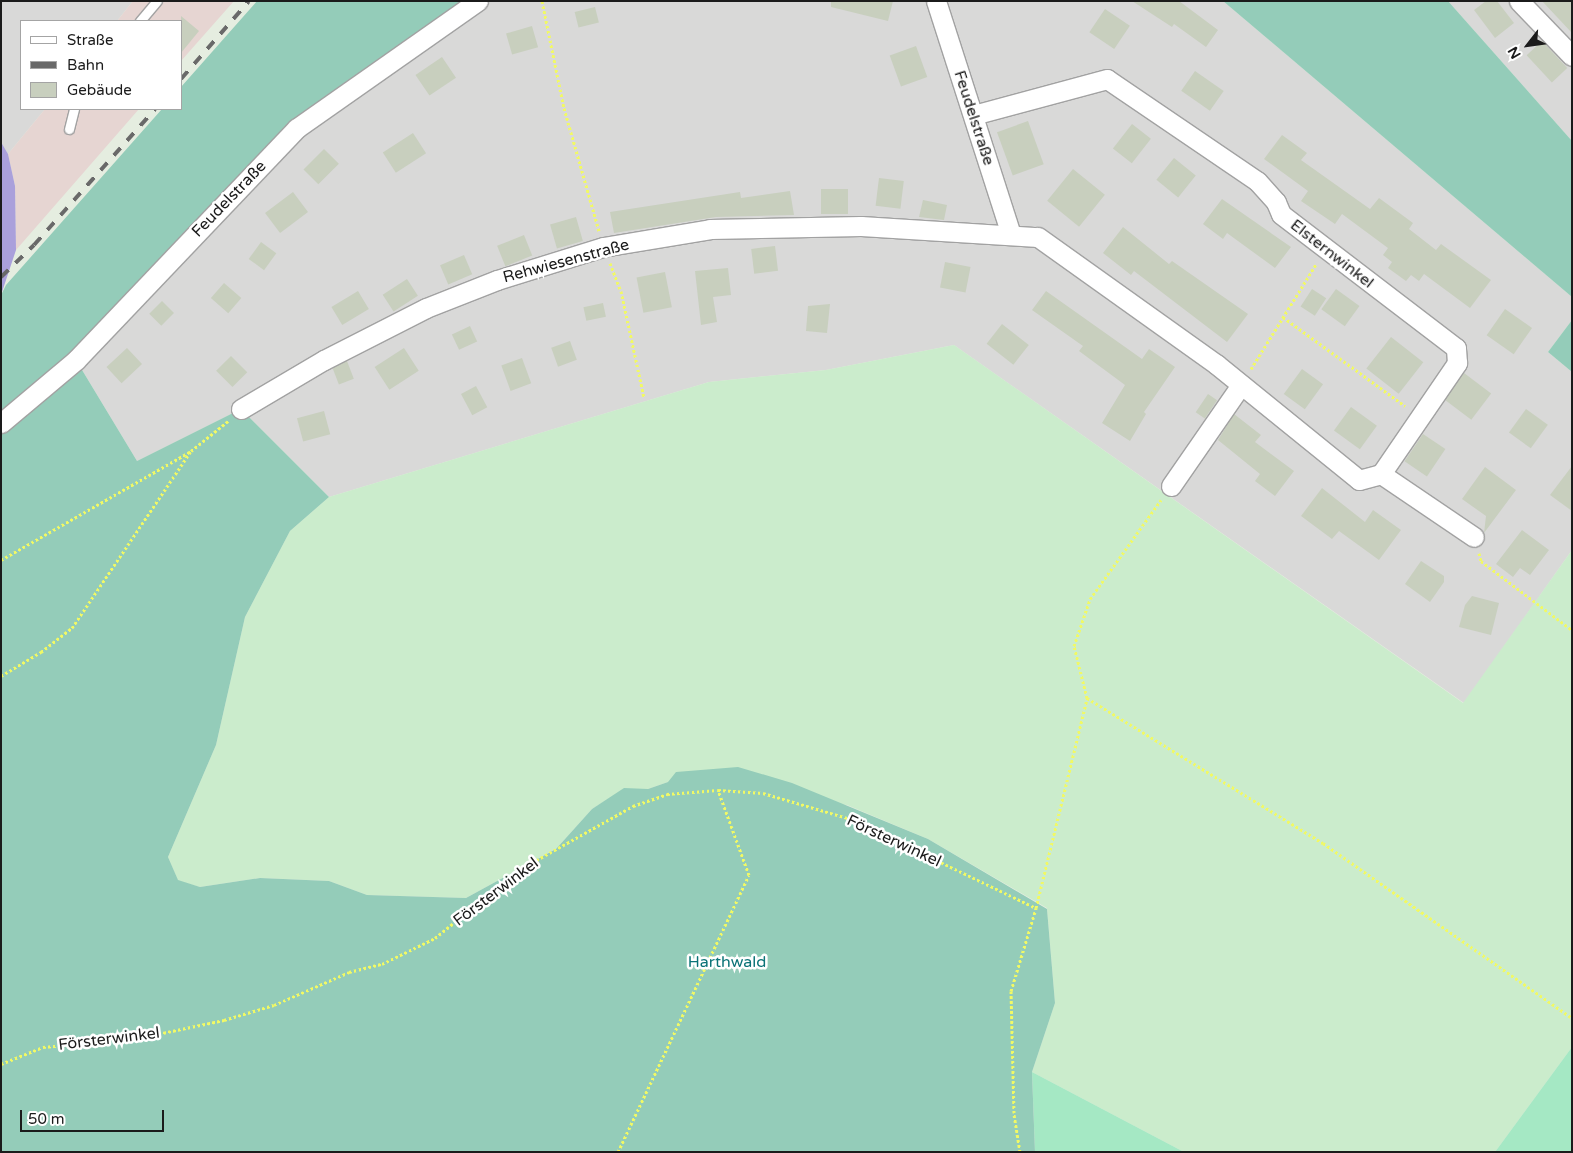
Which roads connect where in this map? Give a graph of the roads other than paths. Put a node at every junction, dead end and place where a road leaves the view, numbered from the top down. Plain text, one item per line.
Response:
1 (157, 1) edge
2 (478, 1) edge
3 (936, 1) edge
4 (1519, 1) edge
5 (141, 20) edge
6 (1572, 56) edge
7 (74, 110) edge
8 (974, 115) junction
9 (69, 129) dead end
10 (1011, 234) junction
11 (1241, 385) junction
12 (242, 409) road end
13 (1, 423) edge
14 (1381, 474) junction
15 (1171, 486) road end
16 (1474, 537) road end

1 - 5 lane
2 - 13 street, Feudelstraße
3 - 8 street, Feudelstraße
4 - 6 street
7 - 9 lane
8 - 10 street, Feudelstraße
8 - 14 street, Elsternwinkel
10 - 11 street
10 - 12 street, Rehwiesenstraße
11 - 14 street
11 - 15 street
14 - 16 street

